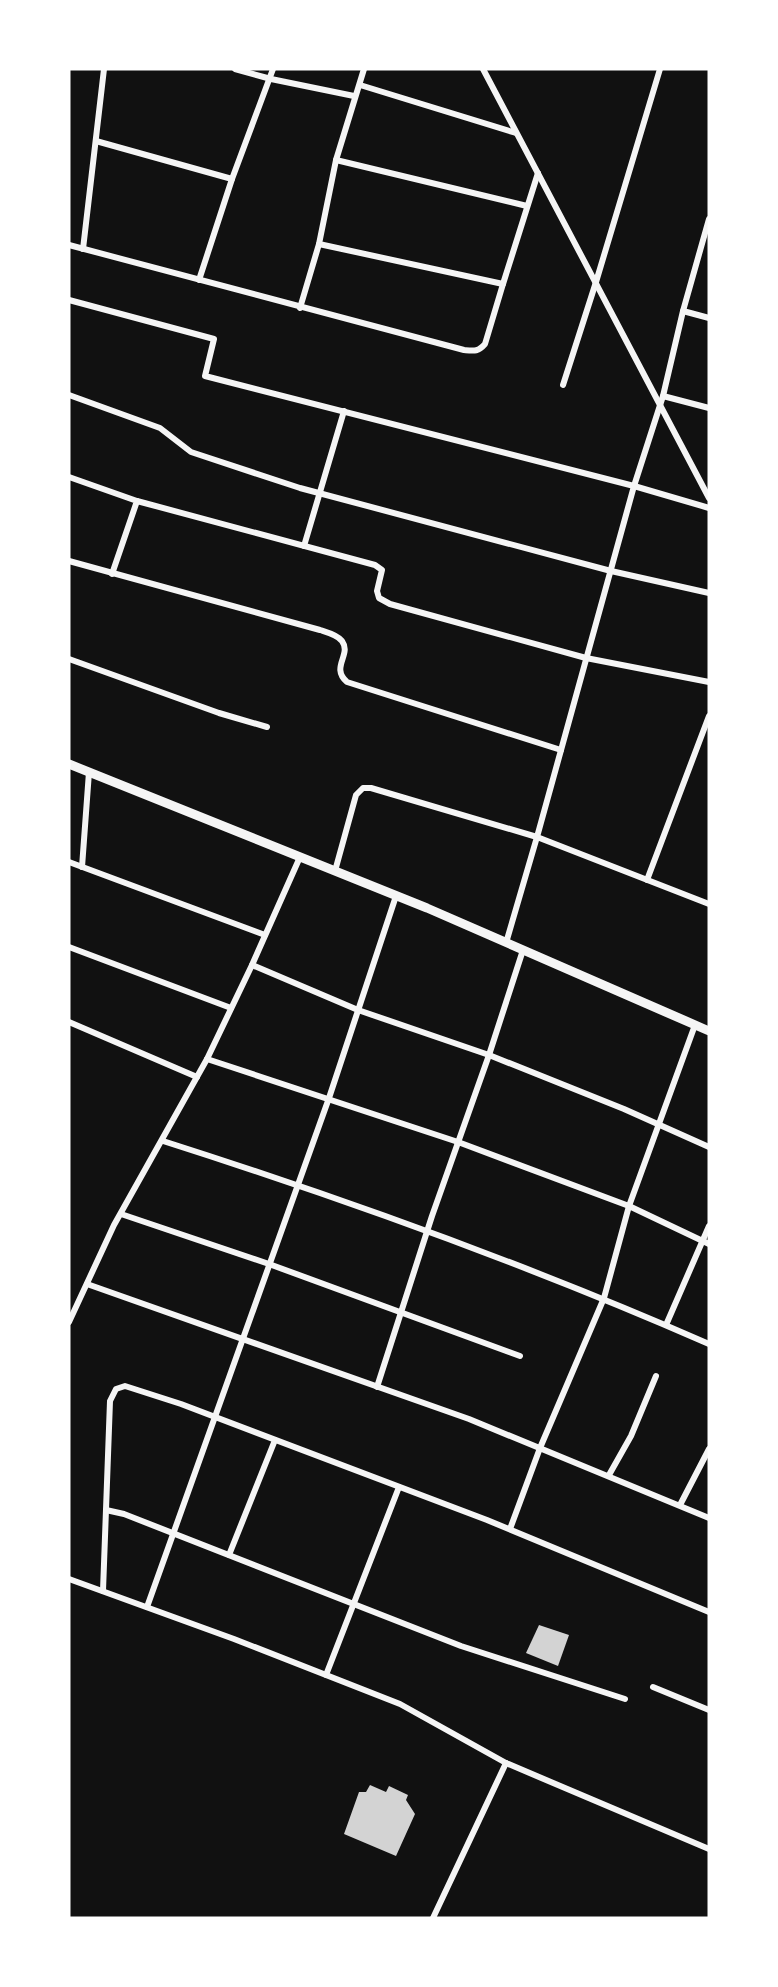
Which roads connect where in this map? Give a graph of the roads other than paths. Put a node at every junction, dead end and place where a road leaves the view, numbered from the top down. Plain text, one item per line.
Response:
1 (104, 69) edge
2 (235, 69) edge
3 (273, 69) edge
4 (364, 69) edge
5 (483, 69) edge
6 (660, 69) edge
7 (271, 79) junction
8 (360, 85) junction
9 (354, 96) junction
10 (516, 133) junction
11 (96, 141) junction
12 (336, 160) junction
13 (538, 174) junction
14 (232, 179) junction
15 (527, 206) junction
16 (709, 219) edge
17 (320, 244) junction
18 (69, 245) edge
19 (82, 249) junction
20 (199, 280) junction
21 (596, 282) junction
22 (503, 284) junction
23 (69, 300) edge
24 (300, 308) junction
25 (683, 311) junction
26 (709, 318) edge
27 (563, 385) dead end
28 (69, 395) edge
29 (663, 396) junction
30 (660, 405) junction
31 (709, 408) edge
32 (344, 411) junction
33 (69, 477) edge
34 (634, 486) junction
35 (319, 493) junction
36 (709, 498) edge
37 (137, 501) junction
38 (709, 508) edge
39 (304, 546) junction
40 (69, 561) edge
41 (610, 571) junction
42 (112, 574) junction
43 (709, 593) edge
44 (586, 658) junction
45 (69, 659) edge
46 (709, 682) edge
47 (709, 716) edge
48 (267, 727) dead end
49 (561, 750) junction
50 (69, 764) edge
51 (89, 772) junction
52 (537, 837) junction
53 (300, 857) junction
54 (69, 862) edge
55 (82, 867) junction
56 (335, 871) junction
57 (647, 879) junction
58 (396, 896) junction
59 (709, 904) edge
60 (266, 935) junction
61 (506, 943) junction
62 (69, 947) edge
63 (524, 950) junction
64 (252, 965) junction
65 (231, 1008) junction
66 (358, 1010) junction
67 (69, 1022) edge
68 (695, 1025) junction
69 (709, 1031) edge
70 (489, 1055) junction
71 (207, 1059) junction
72 (197, 1077) junction
73 (329, 1098) junction
74 (658, 1125) junction
75 (163, 1141) junction
76 (458, 1142) junction
77 (709, 1147) edge
78 (298, 1184) junction
79 (629, 1206) junction
80 (121, 1214) junction
81 (709, 1226) edge
82 (428, 1230) junction
83 (706, 1243) edge
84 (269, 1264) junction
85 (87, 1284) junction
86 (604, 1298) junction
87 (401, 1313) junction
88 (69, 1323) edge
89 (666, 1325) junction
90 (242, 1338) junction
91 (709, 1344) edge
92 (520, 1356) dead end
93 (656, 1376) dead end
94 (377, 1387) junction
95 (214, 1417) junction
96 (275, 1440) junction
97 (540, 1448) junction
98 (709, 1449) edge
99 (609, 1475) junction
100 (399, 1487) junction
101 (680, 1505) junction
102 (106, 1510) junction
103 (709, 1518) edge
104 (510, 1529) junction
105 (173, 1533) junction
106 (229, 1555) junction
107 (69, 1579) edge
108 (103, 1591) junction
109 (352, 1603) junction
110 (147, 1607) junction
111 (709, 1611) edge
112 (326, 1675) junction
113 (653, 1687) dead end
114 (625, 1699) dead end
115 (709, 1710) edge
116 (506, 1762) junction
117 (709, 1850) edge
118 (433, 1918) edge

1 - 11 street
2 - 7 street
3 - 7 street
4 - 8 street
5 - 10 street
6 - 21 street
7 - 9 street
7 - 14 street
8 - 9 street
8 - 10 street
9 - 12 street
10 - 13 street
11 - 14 street
11 - 19 street
12 - 15 street
12 - 17 street
13 - 15 street
13 - 21 street
14 - 20 street
15 - 22 street
16 - 25 street
17 - 22 street
17 - 24 street
18 - 19 street
19 - 20 street
20 - 24 street
21 - 27 street
21 - 30 street
22 - 24 street
23 - 32 street
25 - 26 street
25 - 29 street
28 - 35 street
29 - 30 street
29 - 31 street
30 - 34 street
30 - 36 street
32 - 34 street
32 - 35 street
33 - 37 street
34 - 38 street
34 - 41 street
35 - 39 street
35 - 41 street
37 - 39 street
37 - 42 street
39 - 44 street
40 - 42 street
41 - 43 street
41 - 44 street
42 - 49 street
44 - 46 street
44 - 49 street
45 - 48 street
47 - 57 street
49 - 52 street
50 - 51 street
51 - 53 street
51 - 55 street
52 - 56 street
52 - 57 street
52 - 61 street
53 - 56 street
53 - 60 street
54 - 55 street
55 - 60 street
56 - 58 street
57 - 59 street
58 - 61 street
58 - 66 street
60 - 64 street
61 - 63 street
62 - 65 street
63 - 68 street
63 - 70 street
64 - 65 street
64 - 66 street
65 - 71 street
66 - 70 street
66 - 73 street
67 - 72 street
68 - 69 street
68 - 74 street
70 - 74 street
70 - 76 street
71 - 72 street
71 - 73 street
72 - 75 street
73 - 76 street
73 - 78 street
74 - 77 street
74 - 79 street
75 - 78 street
75 - 80 street
76 - 79 street
76 - 82 street
78 - 82 street
78 - 84 street
79 - 83 street
79 - 86 street
80 - 84 street
80 - 85 street
81 - 83 street
82 - 86 street
82 - 87 street
83 - 89 street
84 - 87 street
84 - 90 street
85 - 88 street
85 - 90 street
86 - 89 street
86 - 97 street
87 - 92 street
87 - 94 street
89 - 91 street
90 - 94 street
90 - 95 street
93 - 99 street
94 - 97 street
95 - 96 street
95 - 102 street
95 - 105 street
96 - 100 street
96 - 106 street
97 - 99 street
97 - 104 street
98 - 101 street
99 - 101 street
100 - 104 street
100 - 109 street
101 - 103 street
102 - 105 street
102 - 108 street
104 - 111 street
105 - 106 street
105 - 110 street
106 - 109 street
107 - 108 street
108 - 110 street
109 - 112 street
109 - 114 street
110 - 112 street
112 - 116 street
113 - 115 street
116 - 117 street
116 - 118 street

